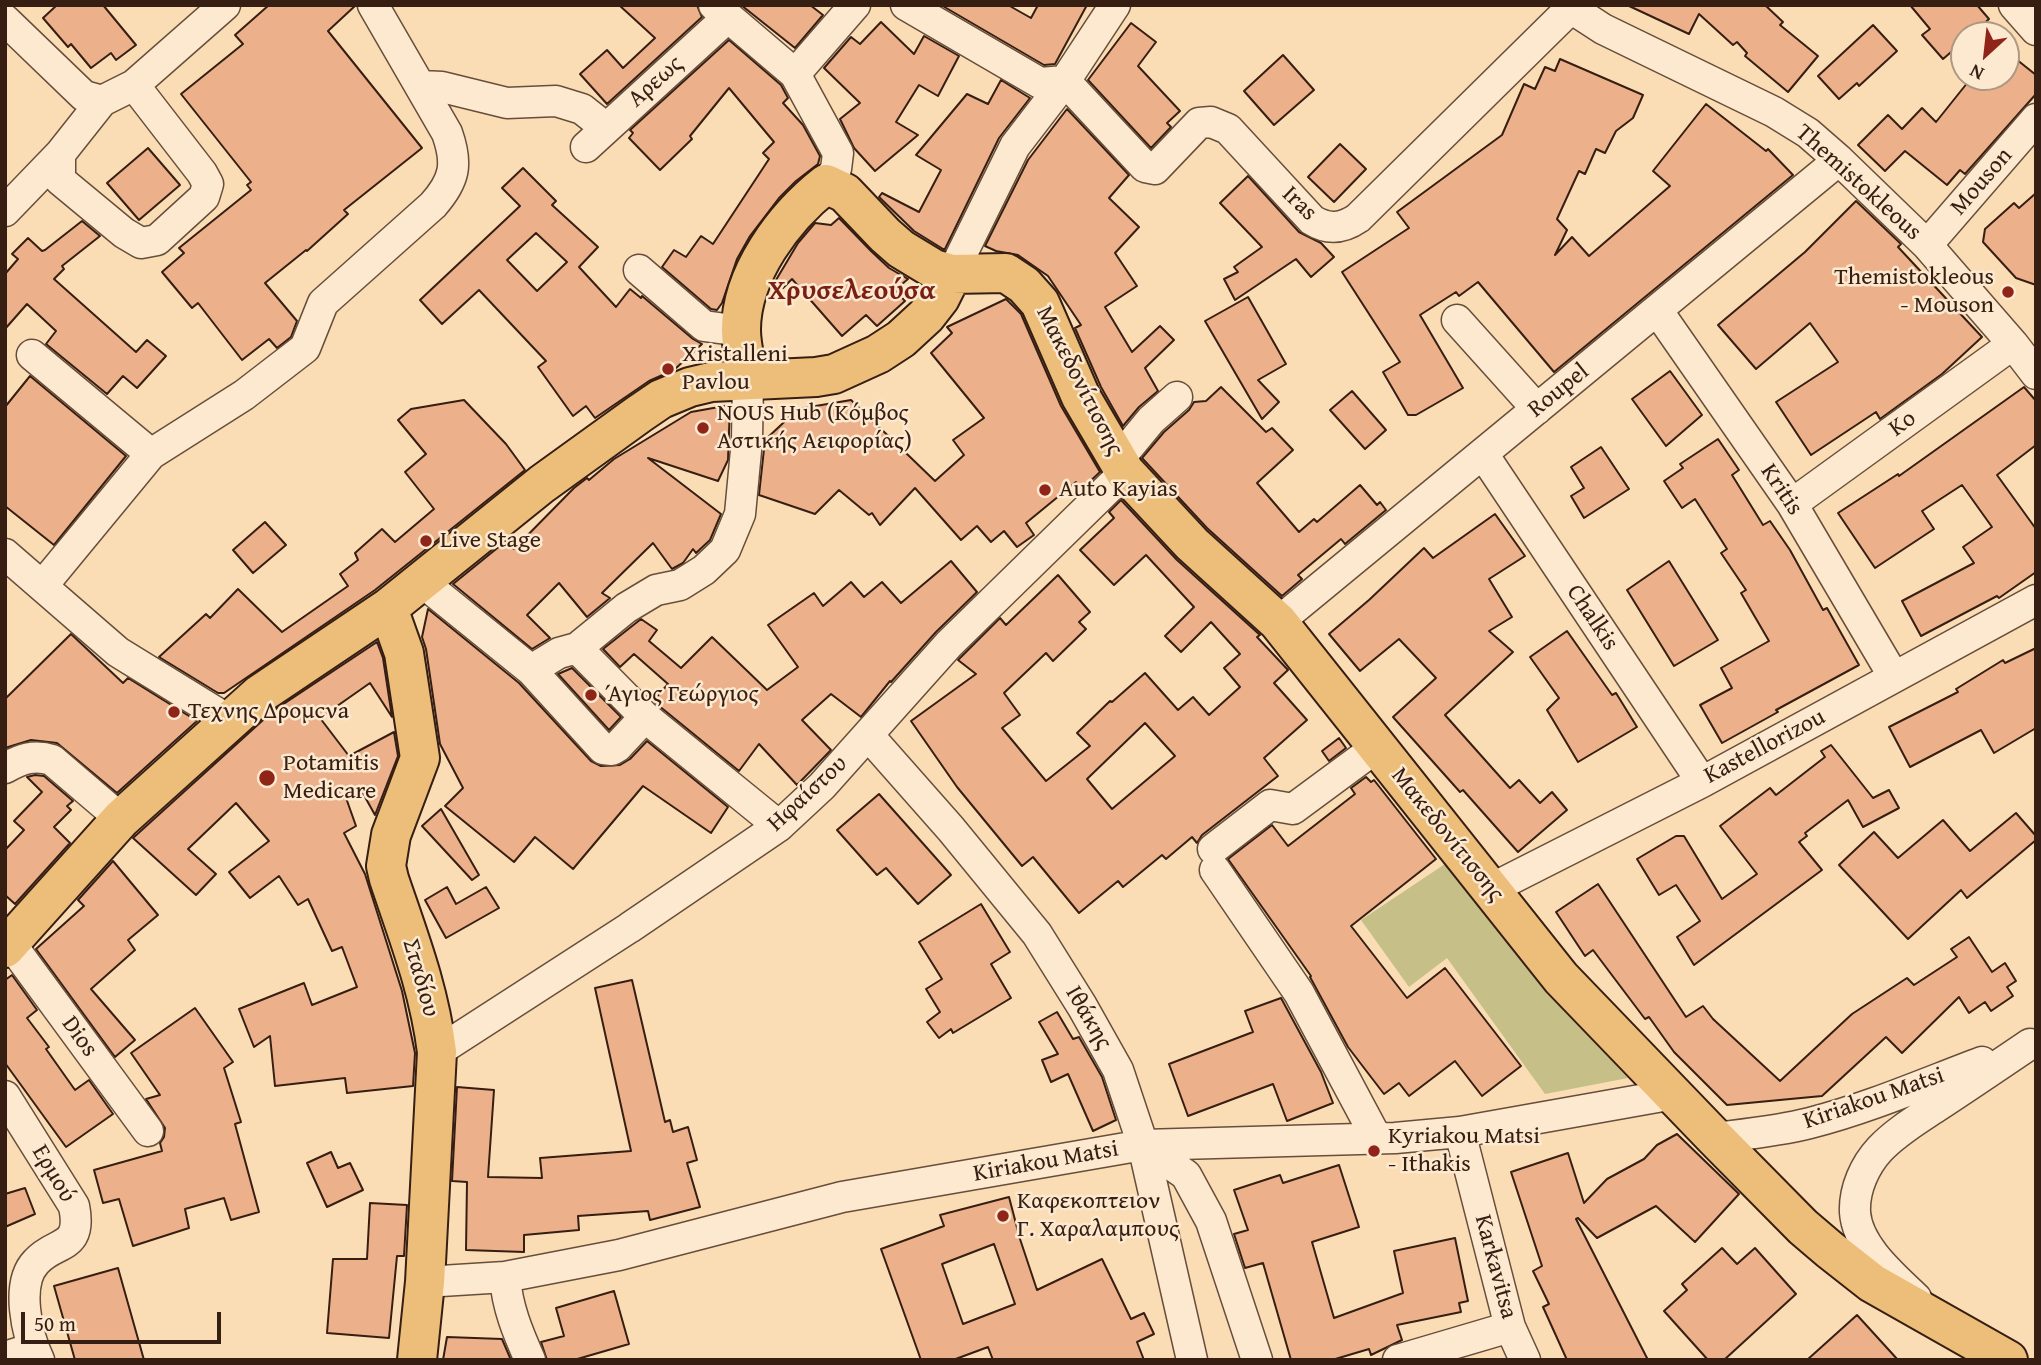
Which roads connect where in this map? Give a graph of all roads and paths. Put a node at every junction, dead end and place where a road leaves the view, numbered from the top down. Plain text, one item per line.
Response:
1 (225, 5) edge
2 (373, 5) edge
3 (855, 5) edge
4 (906, 5) edge
5 (1115, 5) edge
6 (2014, 5) edge
7 (1568, 7) edge
8 (720, 12) edge
9 (5, 20) edge
10 (2036, 30) edge
11 (795, 74) junction
12 (1065, 81) junction
13 (134, 85) junction
14 (421, 86) junction
15 (102, 101) junction
16 (2036, 119) edge
17 (60, 154) junction
18 (1839, 160) junction
19 (826, 184) junction
20 (5, 211) edge
21 (1927, 245) junction
22 (639, 270) dead end
23 (952, 274) junction
24 (1657, 310) junction
25 (1457, 320) dead end
26 (741, 331) junction
27 (2013, 344) junction
28 (32, 355) dead end
29 (2036, 374) edge
30 (748, 379) junction
31 (1177, 397) dead end
32 (1537, 409) junction
33 (151, 454) junction
34 (1483, 454) junction
35 (1122, 466) junction
36 (1792, 504) junction
37 (10, 567) edge
38 (421, 582) junction
39 (43, 585) junction
40 (2036, 600) edge
41 (388, 608) junction
42 (1278, 622) junction
43 (577, 648) junction
44 (531, 670) junction
45 (1894, 677) junction
46 (645, 717) junction
47 (230, 721) junction
48 (868, 735) junction
49 (1377, 747) junction
50 (5, 768) edge
51 (1702, 782) junction
52 (121, 819) junction
53 (779, 826) junction
54 (1491, 889) junction
55 (8, 945) edge
56 (2033, 1043) edge
57 (437, 1052) junction
58 (1674, 1094) junction
59 (5, 1096) edge
60 (148, 1131) dead end
61 (1460, 1132) junction
62 (1715, 1138) junction
63 (1377, 1139) junction
64 (1143, 1145) junction
65 (505, 1277) junction
66 (425, 1282) junction
67 (1936, 1319) junction
68 (1510, 1327) junction
69 (26, 1355) edge
70 (417, 1360) edge
71 (530, 1360) edge
72 (1192, 1360) edge
73 (1257, 1360) edge
74 (1398, 1360) edge
75 (1525, 1360) edge
76 (2008, 1360) edge

1 - 13 street
2 - 14 street
3 - 11 street
4 - 12 street
5 - 12 street
6 - 10 street
7 - 12 street, Iras
7 - 18 street, Themistokleous
8 - 11 street
8 - 14 street, Αρεως
9 - 15 street
11 - 19 street
12 - 23 street
13 - 15 street
13 - 17 street
14 - 33 street
15 - 17 street
16 - 21 street, Mouson
17 - 20 street
18 - 21 street, Themistokleous
18 - 24 street, Roupel
19 - 23 main road
19 - 26 main road
21 - 27 street, Themistokleous
22 - 26 street
23 - 30 main road
23 - 35 main road, Μακεδονίτισσης
24 - 32 street, Roupel
24 - 36 street, Kritis
25 - 32 street
26 - 30 main road
27 - 29 street, Themistokleous
27 - 36 street, Ko
28 - 33 street
30 - 38 main road
30 - 43 street
31 - 35 street, Ηφαίστου
32 - 34 street, Roupel
33 - 39 street
34 - 42 street, Roupel
34 - 51 street, Chalkis
35 - 42 main road, Μακεδονίτισσης
35 - 48 street, Ηφαίστου
36 - 45 street, Kritis
37 - 39 street
38 - 41 main road
38 - 44 street
39 - 47 street
40 - 45 street, Kastellorizou
41 - 47 main road
41 - 57 main road, Σταδίου
42 - 49 main road, Μακεδονίτισσης
43 - 44 street
43 - 46 street
44 - 46 street
45 - 51 street, Kastellorizou
46 - 53 street
47 - 52 main road
48 - 53 street, Ηφαίστου
48 - 64 street, Ιθάκης
49 - 54 main road, Μακεδονίτισσης
49 - 63 street
50 - 52 street
51 - 54 street, Kastellorizou
52 - 55 main road
53 - 57 street, Ηφαίστου
54 - 58 main road, Μακεδονίτισσης
55 - 60 street, Dios
56 - 62 street, Kiriakou Matsi
56 - 67 street, Kiriakou Matsi
57 - 66 main road, Σταδίου
58 - 61 street, Kiriakou Matsi
58 - 62 main road, Μακεδονίτισσης
59 - 69 street, Ερμού
61 - 63 street, Kiriakou Matsi
61 - 68 street, Karkavitsa
62 - 67 main road, Μακεδονίτισσης
63 - 64 street, Kiriakou Matsi
64 - 65 street, Kiriakou Matsi
64 - 72 street, Ιθάκης
64 - 73 street
65 - 66 street, Kiriakou Matsi
65 - 71 street
66 - 70 main road, Σταδίου
67 - 76 main road, Μακεδονίτισσης
68 - 74 street
68 - 75 street, Karkavitsa

